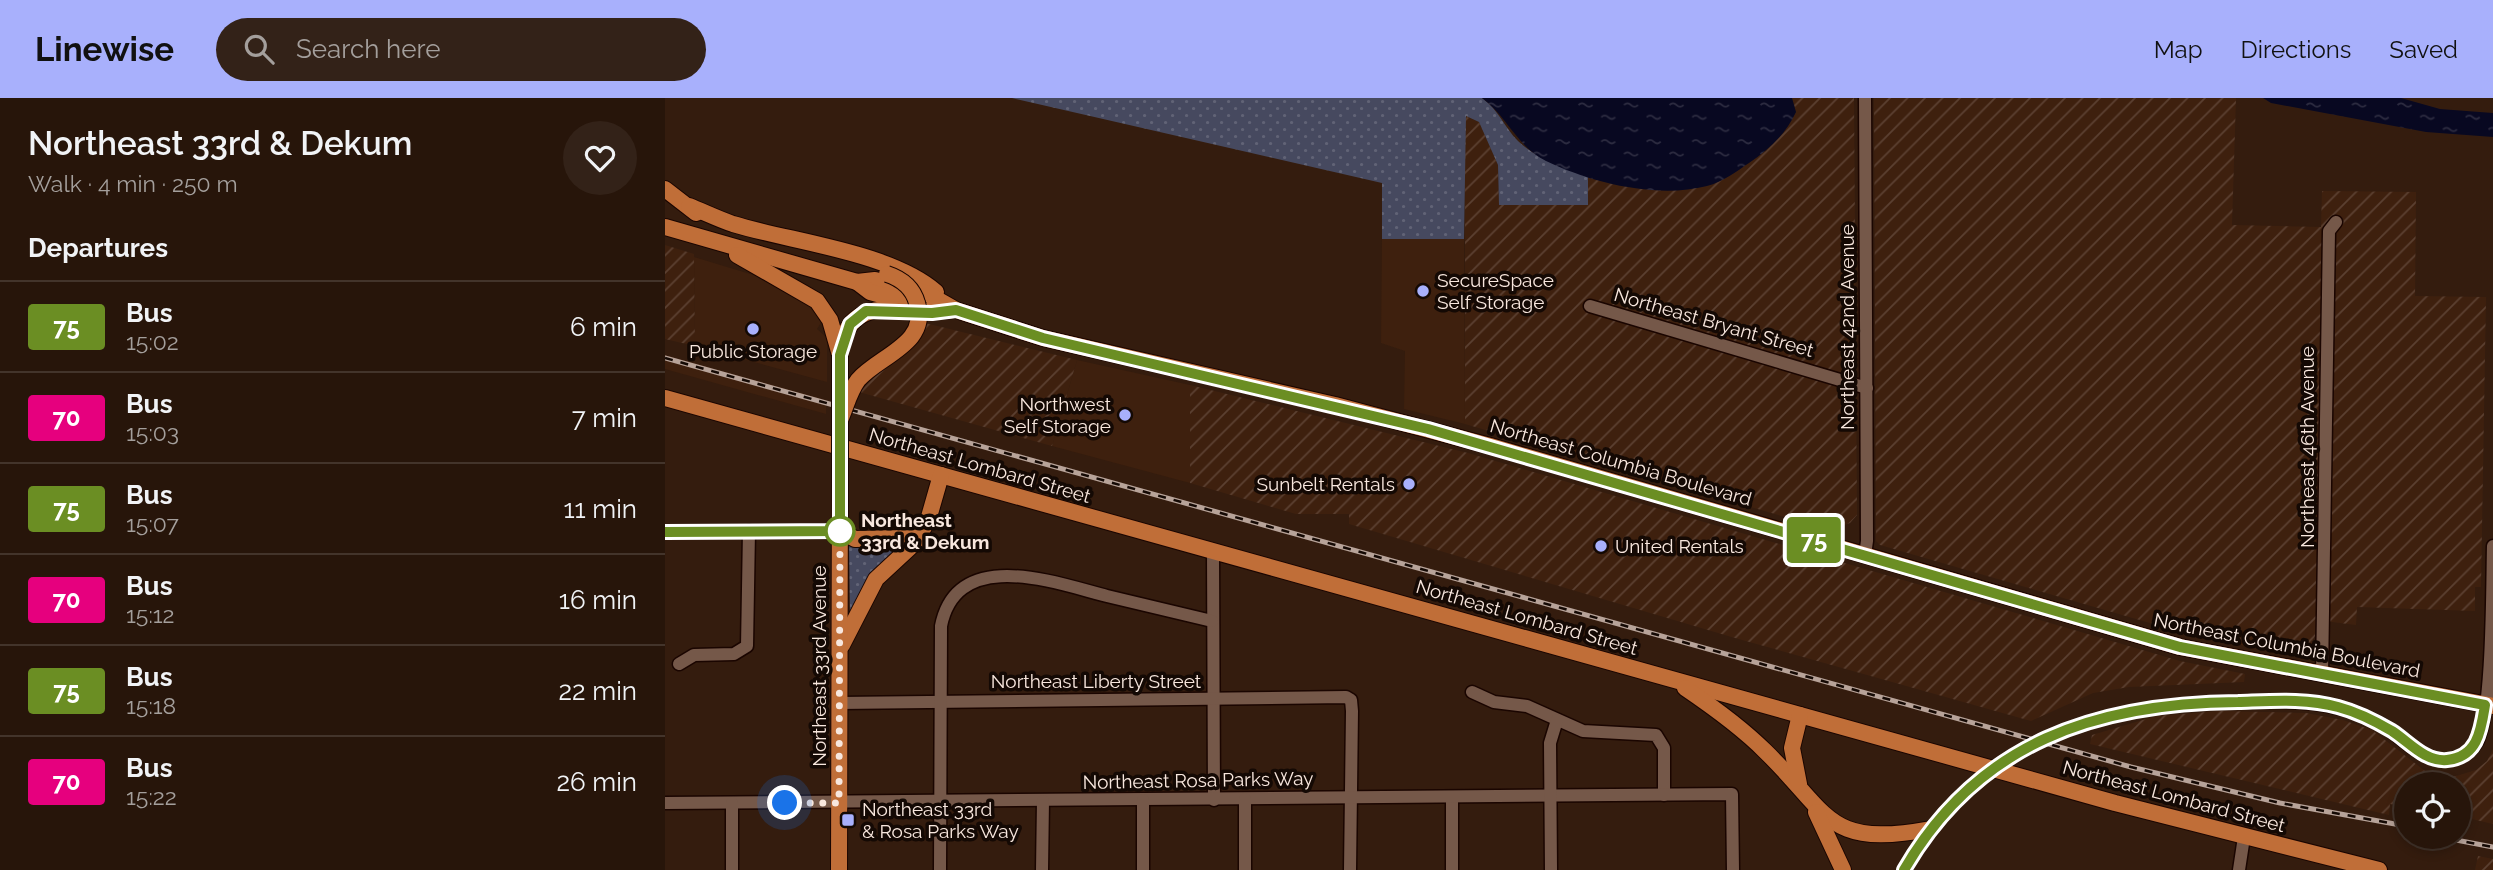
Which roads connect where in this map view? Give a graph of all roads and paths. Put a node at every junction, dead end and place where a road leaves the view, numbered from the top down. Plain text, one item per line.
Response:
1 (1865, 98) edge
2 (665, 189) edge
3 (689, 206) junction
4 (2336, 222) dead end
5 (665, 227) edge
6 (747, 236) junction
7 (714, 242) junction
8 (1591, 306) dead end
9 (949, 307) junction
10 (840, 355) junction
11 (1867, 388) junction
12 (665, 398) edge
13 (840, 420) junction
14 (941, 475) junction
15 (665, 522) edge
16 (749, 531) junction
17 (840, 531) junction
18 (672, 532) edge
19 (919, 532) junction
20 (2493, 546) edge
21 (1213, 551) junction
22 (1865, 555) junction
23 (1212, 621) junction
24 (840, 648) junction
25 (679, 664) dead end
26 (2322, 675) junction
27 (1674, 680) junction
28 (1472, 692) dead end
29 (1213, 699) junction
30 (940, 701) junction
31 (2241, 702) dead end
32 (839, 703) junction
33 (2489, 706) edge
34 (1800, 715) junction
35 (1557, 720) junction
36 (1664, 795) junction
37 (1550, 796) junction
38 (1452, 797) junction
39 (1351, 798) junction
40 (1245, 799) junction
41 (1143, 800) junction
42 (1214, 800) junction
43 (1043, 801) junction
44 (1809, 801) junction
45 (940, 802) junction
46 (665, 803) edge
47 (732, 803) junction
48 (839, 803) junction
49 (1931, 829) joint
50 (2243, 837) junction
51 (732, 870) edge
52 (839, 870) edge
53 (940, 870) edge
54 (1042, 870) edge
55 (1143, 870) edge
56 (1245, 870) edge
57 (1350, 870) edge
58 (1452, 870) edge
59 (1551, 870) edge
60 (1733, 870) edge
61 (1843, 870) edge
62 (1905, 870) edge
63 (2239, 870) edge
64 (2379, 870) edge

1 - 11 street, Northeast 42nd Avenue
2 - 3 main road
3 - 6 main road
3 - 9 main road
4 - 26 street, Northeast 46th Avenue
5 - 7 main road, Northeast Columbia Boulevard
6 - 7 main road
6 - 13 main road, bridge
7 - 9 main road, Northeast Columbia Boulevard
7 - 10 main road
8 - 11 street, Northeast Bryant Street
9 - 10 main road, Northeast 33rd Avenue
9 - 22 main road, Northeast Columbia Boulevard
10 - 13 main road, Northeast 33rd Avenue, bridge
11 - 22 street, Northeast 42nd Avenue
12 - 14 main road, Northeast Lombard Street
13 - 17 main road, Northeast 33rd Avenue, bridge
14 - 19 main road
14 - 21 main road, Northeast Lombard Street
15 - 18 street
16 - 17 street
16 - 18 street
16 - 25 street
17 - 19 main road
17 - 24 main road, Northeast 33rd Avenue
19 - 24 main road
20 - 33 street
21 - 23 street
21 - 27 main road, Northeast Lombard Street
22 - 26 main road, Northeast Columbia Boulevard
23 - 29 street
23 - 30 street
24 - 32 main road, Northeast 33rd Avenue
26 - 33 main road, Northeast Columbia Boulevard
27 - 34 main road, Northeast Lombard Street
27 - 44 main road
28 - 35 street
29 - 30 street, Northeast Liberty Street
29 - 39 street, Northeast Liberty Street
29 - 42 street
30 - 32 street, Northeast Liberty Street
30 - 45 street
31 - 33 street
32 - 48 main road, Northeast 33rd Avenue
34 - 44 main road
34 - 50 main road, Northeast Lombard Street
35 - 36 street
35 - 37 street
36 - 37 street, Northeast Rosa Parks Way
36 - 60 street, Northeast Rosa Parks Way
37 - 38 street, Northeast Rosa Parks Way
37 - 59 street
38 - 39 street, Northeast Rosa Parks Way
38 - 58 street
39 - 40 street, Northeast Rosa Parks Way
39 - 57 street
40 - 42 street, Northeast Rosa Parks Way
40 - 56 street
41 - 42 street, Northeast Rosa Parks Way
41 - 43 street, Northeast Rosa Parks Way
41 - 55 street
43 - 45 street, Northeast Rosa Parks Way
43 - 54 street
44 - 49 main road
44 - 61 main road
45 - 48 street, Northeast Rosa Parks Way
45 - 53 street
46 - 47 street, Northeast Rosa Parks Way
47 - 48 street, Northeast Rosa Parks Way
47 - 51 street
48 - 52 main road, Northeast 33rd Avenue
49 - 62 street
50 - 63 street
50 - 64 main road, Northeast Lombard Street

